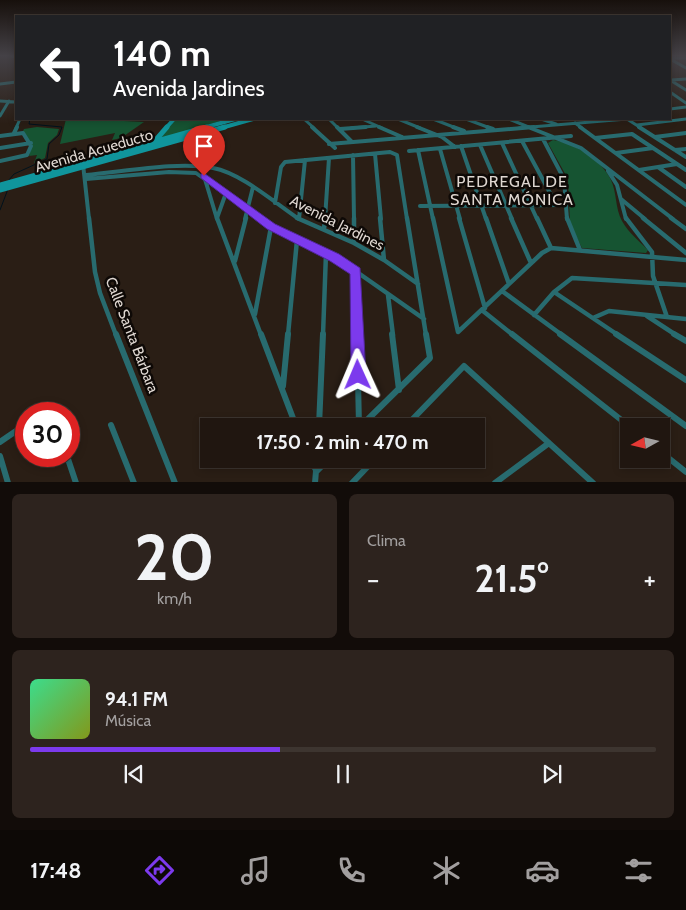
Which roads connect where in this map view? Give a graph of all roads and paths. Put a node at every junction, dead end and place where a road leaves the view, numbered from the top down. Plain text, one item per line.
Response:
1 (686, 79) edge
2 (671, 80) edge
3 (671, 81) edge
4 (15, 82) edge
5 (0, 84) edge
6 (686, 90) edge
7 (671, 93) edge
8 (676, 96) junction
9 (671, 97) edge
10 (0, 101) edge
11 (9, 101) junction
12 (15, 102) edge
13 (686, 103) edge
14 (686, 107) edge
15 (671, 109) edge
16 (0, 116) edge
17 (686, 119) edge
18 (20, 120) edge
19 (173, 120) edge
20 (232, 120) edge
21 (249, 120) edge
22 (305, 120) edge
23 (330, 120) edge
24 (364, 120) edge
25 (400, 120) edge
26 (436, 120) edge
27 (469, 120) edge
28 (505, 120) edge
29 (512, 120) edge
30 (544, 120) edge
31 (603, 120) edge
32 (629, 120) edge
33 (576, 121) edge
34 (377, 125) junction
35 (557, 125) junction
36 (637, 125) junction
37 (531, 127) junction
38 (525, 128) junction
39 (340, 129) junction
40 (494, 129) junction
41 (466, 132) junction
42 (14, 133) junction
43 (686, 133) edge
44 (436, 135) junction
45 (0, 136) edge
46 (571, 136) dead end
47 (655, 137) junction
48 (403, 138) junction
49 (552, 138) junction
50 (560, 138) junction
51 (595, 138) junction
52 (543, 139) junction
53 (522, 141) junction
54 (352, 142) junction
55 (31, 143) junction
56 (153, 143) junction
57 (502, 143) junction
58 (329, 144) junction
59 (480, 145) junction
60 (456, 146) junction
61 (461, 146) junction
62 (0, 148) edge
63 (334, 148) dead end
64 (440, 148) junction
65 (653, 148) junction
66 (686, 149) edge
67 (418, 150) junction
68 (675, 150) junction
69 (139, 151) junction
70 (409, 151) dead end
71 (616, 153) junction
72 (375, 154) junction
73 (353, 156) junction
74 (686, 157) edge
75 (329, 158) junction
76 (305, 160) junction
77 (0, 161) edge
78 (602, 164) junction
79 (676, 164) junction
80 (83, 165) junction
81 (658, 167) junction
82 (213, 168) junction
83 (639, 170) junction
84 (686, 170) edge
85 (204, 176) junction
86 (86, 177) junction
87 (252, 187) junction
88 (686, 187) edge
89 (0, 188) edge
90 (226, 193) junction
91 (686, 198) edge
92 (621, 199) junction
93 (679, 200) junction
94 (274, 203) junction
95 (481, 204) junction
96 (506, 204) junction
97 (531, 204) junction
98 (556, 204) junction
99 (432, 205) junction
100 (456, 205) junction
101 (564, 205) junction
102 (686, 205) edge
103 (420, 206) dead end
104 (248, 210) junction
105 (217, 218) junction
106 (299, 219) junction
107 (271, 227) junction
108 (324, 229) junction
109 (686, 229) edge
110 (297, 240) junction
111 (354, 243) junction
112 (551, 248) junction
113 (580, 250) junction
114 (326, 253) junction
115 (686, 253) edge
116 (650, 258) junction
117 (384, 260) junction
118 (686, 260) edge
119 (235, 261) junction
120 (531, 263) junction
121 (356, 272) junction
122 (656, 283) junction
123 (418, 284) junction
124 (509, 284) junction
125 (686, 285) edge
126 (502, 291) junction
127 (554, 292) junction
128 (388, 295) junction
129 (484, 310) junction
130 (534, 314) junction
131 (255, 315) junction
132 (646, 315) junction
133 (593, 318) junction
134 (667, 318) junction
135 (424, 319) junction
136 (686, 319) edge
137 (686, 341) edge
138 (686, 379) edge
139 (283, 389) junction
140 (399, 390) junction
141 (293, 418) edge
142 (319, 418) edge
143 (360, 418) edge
144 (369, 418) edge
145 (414, 418) edge
146 (620, 419) edge
147 (111, 425) dead end
148 (686, 426) edge
149 (15, 432) edge
150 (0, 442) edge
151 (549, 443) junction
152 (0, 456) edge
153 (670, 459) edge
154 (71, 467) edge
155 (314, 468) edge
156 (316, 468) edge
157 (320, 468) edge
158 (366, 468) edge
159 (316, 472) junction
160 (686, 472) edge
161 (8, 482) edge
162 (76, 482) edge
163 (134, 482) edge
164 (175, 482) edge
165 (315, 482) edge
166 (352, 482) edge
167 (495, 482) edge
168 (594, 482) edge

1 - 2 street
3 - 6 street
4 - 5 street
7 - 8 street
8 - 9 street
8 - 13 street
10 - 11 street
11 - 12 street
11 - 16 street
14 - 15 street
17 - 36 street
18 - 42 street
19 - 56 street
20 - 56 street, Avenida Acueducto
21 - 69 street, Avenida Acueducto
22 - 58 street
23 - 39 street
24 - 34 street
25 - 44 street
26 - 41 street
27 - 40 street
28 - 38 street
29 - 37 street
30 - 35 street
31 - 33 street
32 - 36 street
33 - 35 street
33 - 51 street
34 - 39 street
34 - 48 street
35 - 37 street
36 - 47 street
37 - 38 street
37 - 50 street
38 - 40 street
38 - 49 street
39 - 54 street
40 - 41 street
41 - 44 street
42 - 45 street
42 - 55 street
43 - 47 street
44 - 48 street
44 - 60 street
46 - 50 street
47 - 68 street
48 - 54 street
49 - 50 street
49 - 52 street
50 - 78 street
51 - 65 street
51 - 71 street
52 - 53 street
52 - 101 street
53 - 57 street
53 - 98 street
54 - 58 street
55 - 62 street
55 - 77 street
56 - 69 street
56 - 80 street, Avenida Acueducto
57 - 59 street
57 - 97 street
58 - 63 street
59 - 61 street
59 - 96 street
60 - 61 street
60 - 64 street
61 - 95 street
64 - 67 street
64 - 100 street
65 - 71 street
65 - 79 street
66 - 68 street
67 - 70 street
67 - 99 street
68 - 74 street
69 - 80 street, Avenida Acueducto
71 - 83 street
72 - 73 street
72 - 117 street
72 - 123 street
73 - 75 street
73 - 111 street
75 - 76 street
75 - 108 street
76 - 94 street
76 - 106 street
78 - 92 street
78 - 109 street
79 - 81 street
79 - 84 street
80 - 86 street, Calle Santa Bárbara
80 - 89 street, Avenida Acueducto
81 - 83 street
81 - 88 street
82 - 85 street
82 - 86 street, Avenida Jardines
82 - 87 street, Avenida Jardines
83 - 93 street
85 - 86 street
85 - 90 street
85 - 105 street
86 - 164 street, Calle Santa Bárbara
87 - 94 street, Avenida Jardines
87 - 104 street
90 - 104 street
90 - 105 street
91 - 93 street
92 - 115 street
92 - 116 street
93 - 102 street
94 - 106 street, Avenida Jardines
95 - 96 street
95 - 100 street
95 - 124 street
96 - 97 street
96 - 120 street
97 - 98 street
97 - 112 street
98 - 101 street
99 - 100 street
99 - 103 street
99 - 129 street
100 - 129 street
101 - 113 street
104 - 107 street
104 - 119 street
105 - 119 street
106 - 108 street, Avenida Jardines
107 - 110 street
107 - 131 street
108 - 111 street, Avenida Jardines
110 - 114 street
110 - 139 street
111 - 117 street, Avenida Jardines
112 - 113 street
112 - 120 street
113 - 116 street
114 - 121 street
114 - 142 street
116 - 118 street
116 - 122 street
117 - 123 street, Avenida Jardines
119 - 131 street
120 - 124 street
121 - 128 street
121 - 143 street
122 - 125 street
122 - 127 street
122 - 134 street
123 - 135 street
124 - 126 street
126 - 129 street
126 - 130 street
127 - 130 street
127 - 133 street
128 - 135 street
128 - 140 street
129 - 146 street
130 - 148 street
131 - 139 street
132 - 133 street
132 - 134 street
132 - 137 street
133 - 138 street
134 - 136 street
135 - 140 street
139 - 141 street
140 - 144 street
145 - 151 street
147 - 163 street
149 - 150 street
151 - 167 street
151 - 168 street
152 - 161 street
153 - 160 street
154 - 162 street
155 - 159 street
156 - 159 street
157 - 159 street
158 - 166 street
159 - 165 street

